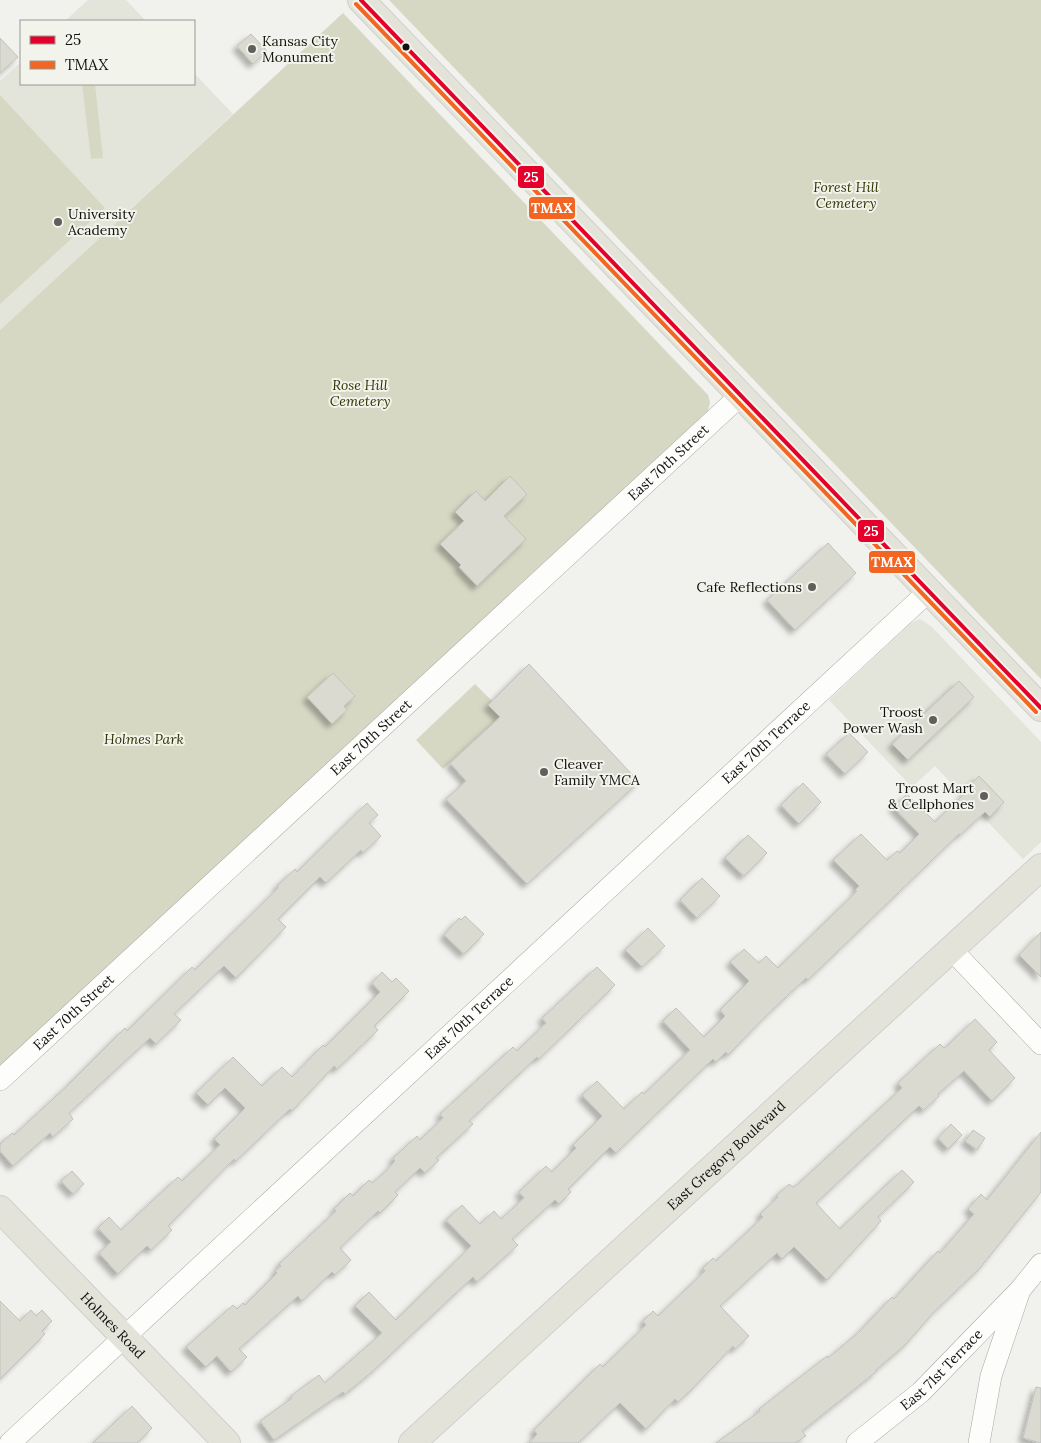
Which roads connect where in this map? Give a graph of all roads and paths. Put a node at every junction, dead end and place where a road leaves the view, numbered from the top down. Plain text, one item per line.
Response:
1 (361, 0) edge
2 (741, 395) junction
3 (929, 591) junction
4 (1041, 708) edge
5 (1041, 867) edge
6 (951, 949) junction
7 (1041, 1044) edge
8 (0, 1080) edge
9 (0, 1209) edge
10 (1041, 1264) edge
11 (1020, 1290) junction
12 (124, 1338) junction
13 (10, 1443) edge
14 (227, 1443) edge
15 (412, 1443) edge
16 (857, 1443) edge
17 (979, 1443) edge

1 - 2 main road
2 - 3 main road
2 - 8 street, East 70th Street
3 - 4 main road
3 - 12 street, East 70th Terrace
5 - 6 main road, East Gregory Boulevard
6 - 7 street
6 - 15 main road, East Gregory Boulevard
9 - 12 main road, Holmes Road
10 - 11 street, East 71st Terrace
11 - 16 street, East 71st Terrace
11 - 17 street, East 71st Terrace
12 - 13 street, East 70th Terrace
12 - 14 main road, Holmes Road

